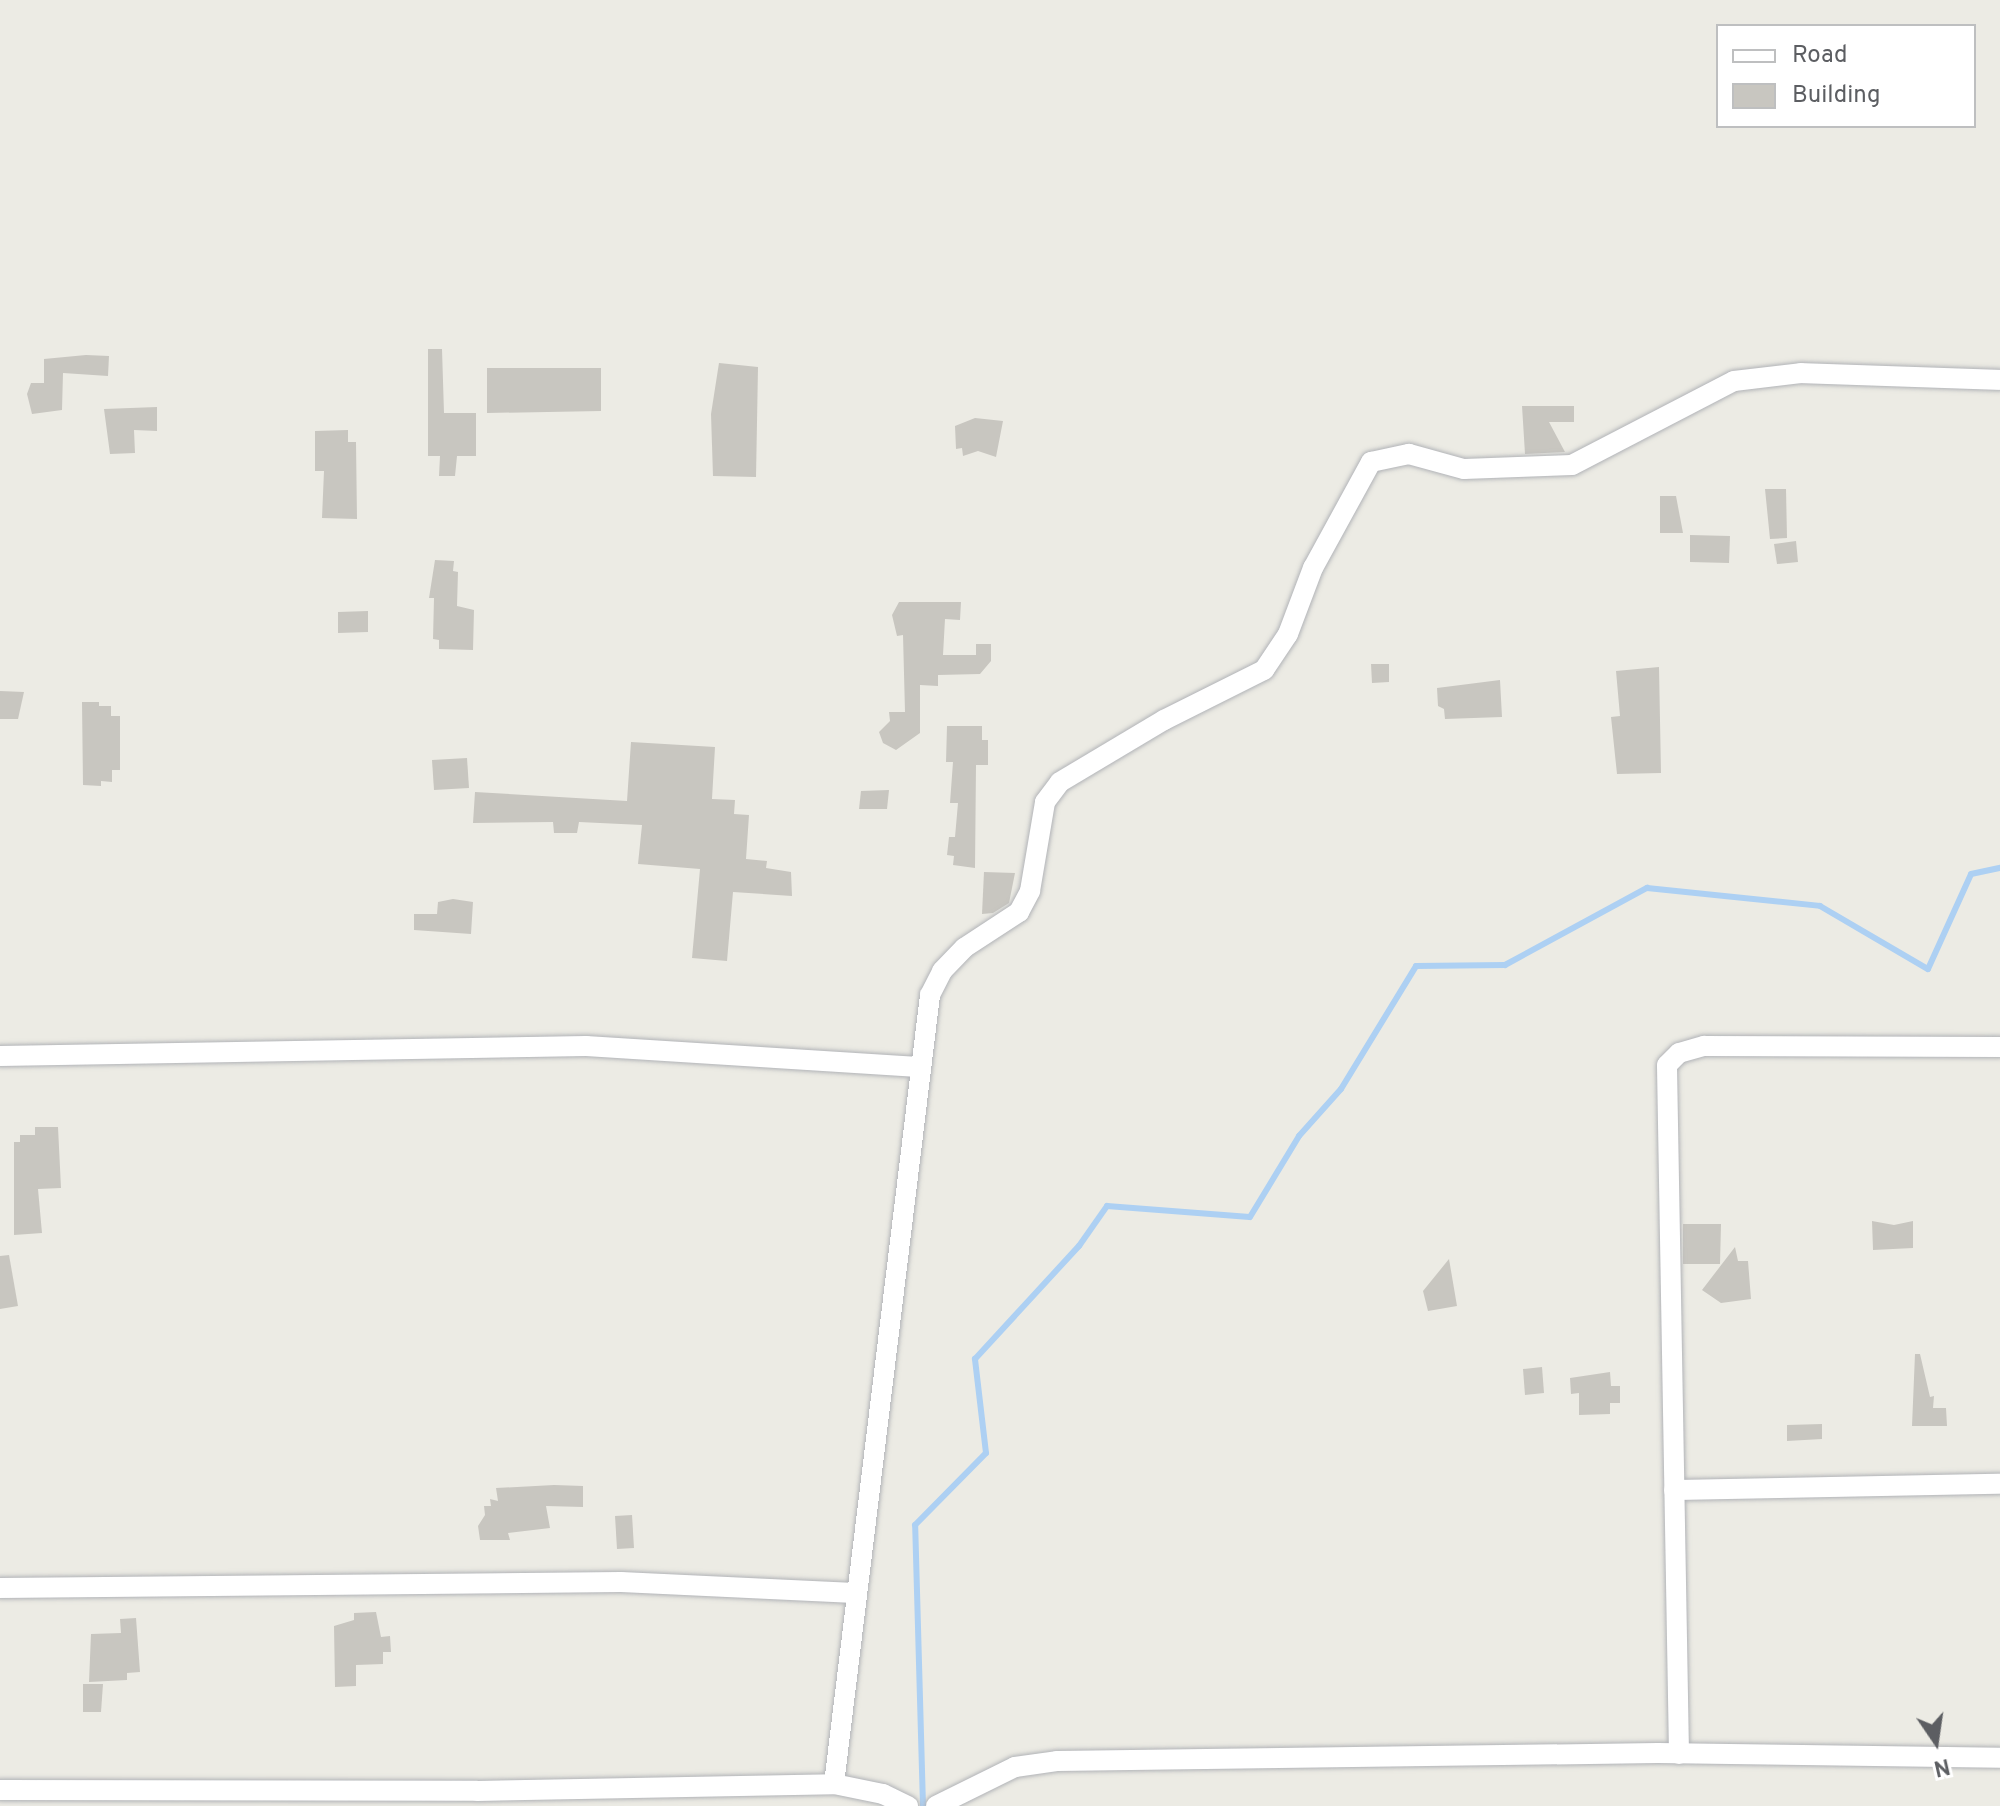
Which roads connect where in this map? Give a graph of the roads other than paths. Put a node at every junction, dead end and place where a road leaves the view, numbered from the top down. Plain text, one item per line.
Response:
1 (2000, 380) edge
2 (2000, 1047) edge
3 (0, 1056) edge
4 (918, 1067) junction
5 (2000, 1484) edge
6 (1674, 1490) junction
7 (0, 1588) edge
8 (855, 1593) junction
9 (1679, 1754) junction
10 (2000, 1758) edge
11 (834, 1784) junction
12 (0, 1790) edge
13 (908, 1806) edge
14 (936, 1806) edge

1 - 4 street
2 - 6 street
3 - 4 street
4 - 8 street
5 - 6 street
6 - 9 street
7 - 8 street
8 - 11 street
9 - 10 street
9 - 14 street
11 - 12 street
11 - 13 street

